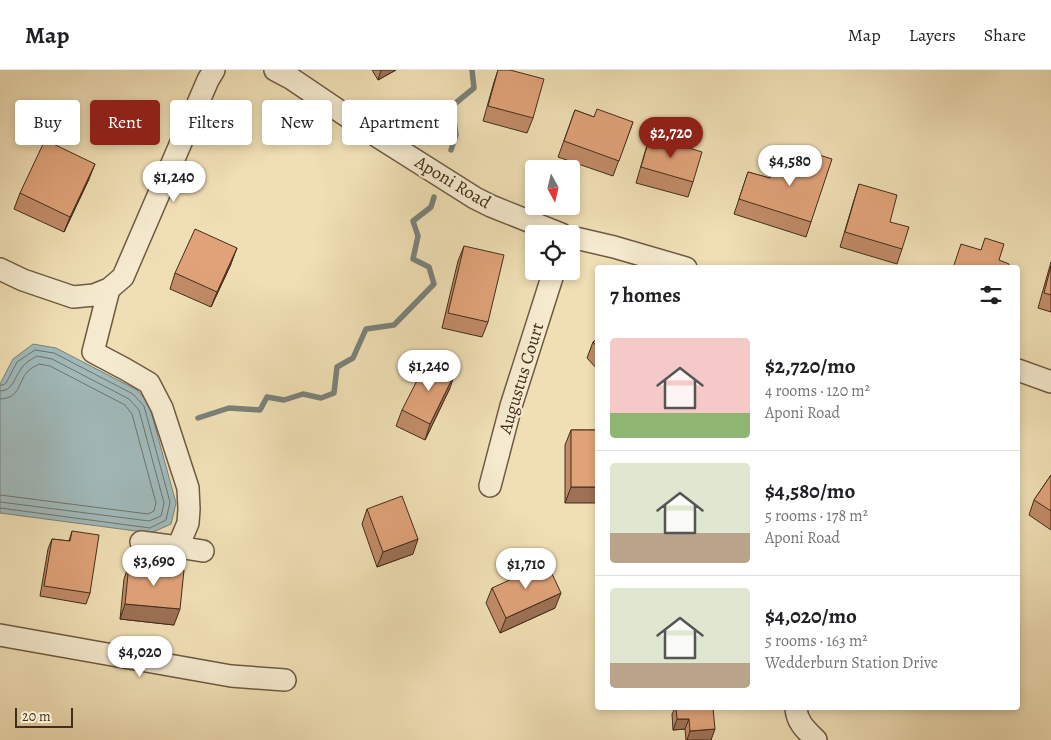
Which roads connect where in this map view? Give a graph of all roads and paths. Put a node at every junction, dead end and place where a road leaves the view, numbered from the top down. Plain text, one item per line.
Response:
1 (214, 70) edge
2 (275, 70) edge
3 (538, 225) edge
4 (580, 239) edge
5 (676, 265) edge
6 (0, 269) edge
7 (551, 280) edge
8 (101, 292) junction
9 (1020, 371) edge
10 (1051, 382) edge
11 (490, 486) dead end
12 (141, 542) dead end
13 (178, 547) junction
14 (203, 551) dead end
15 (0, 635) edge
16 (285, 680) dead end
17 (796, 710) edge
18 (815, 739) edge

1 - 8 street
2 - 3 street, Aponi Road
4 - 5 street
6 - 8 street
7 - 11 street, Augustus Court
8 - 13 street
9 - 10 street
12 - 13 street
13 - 14 street
15 - 16 street
17 - 18 street

